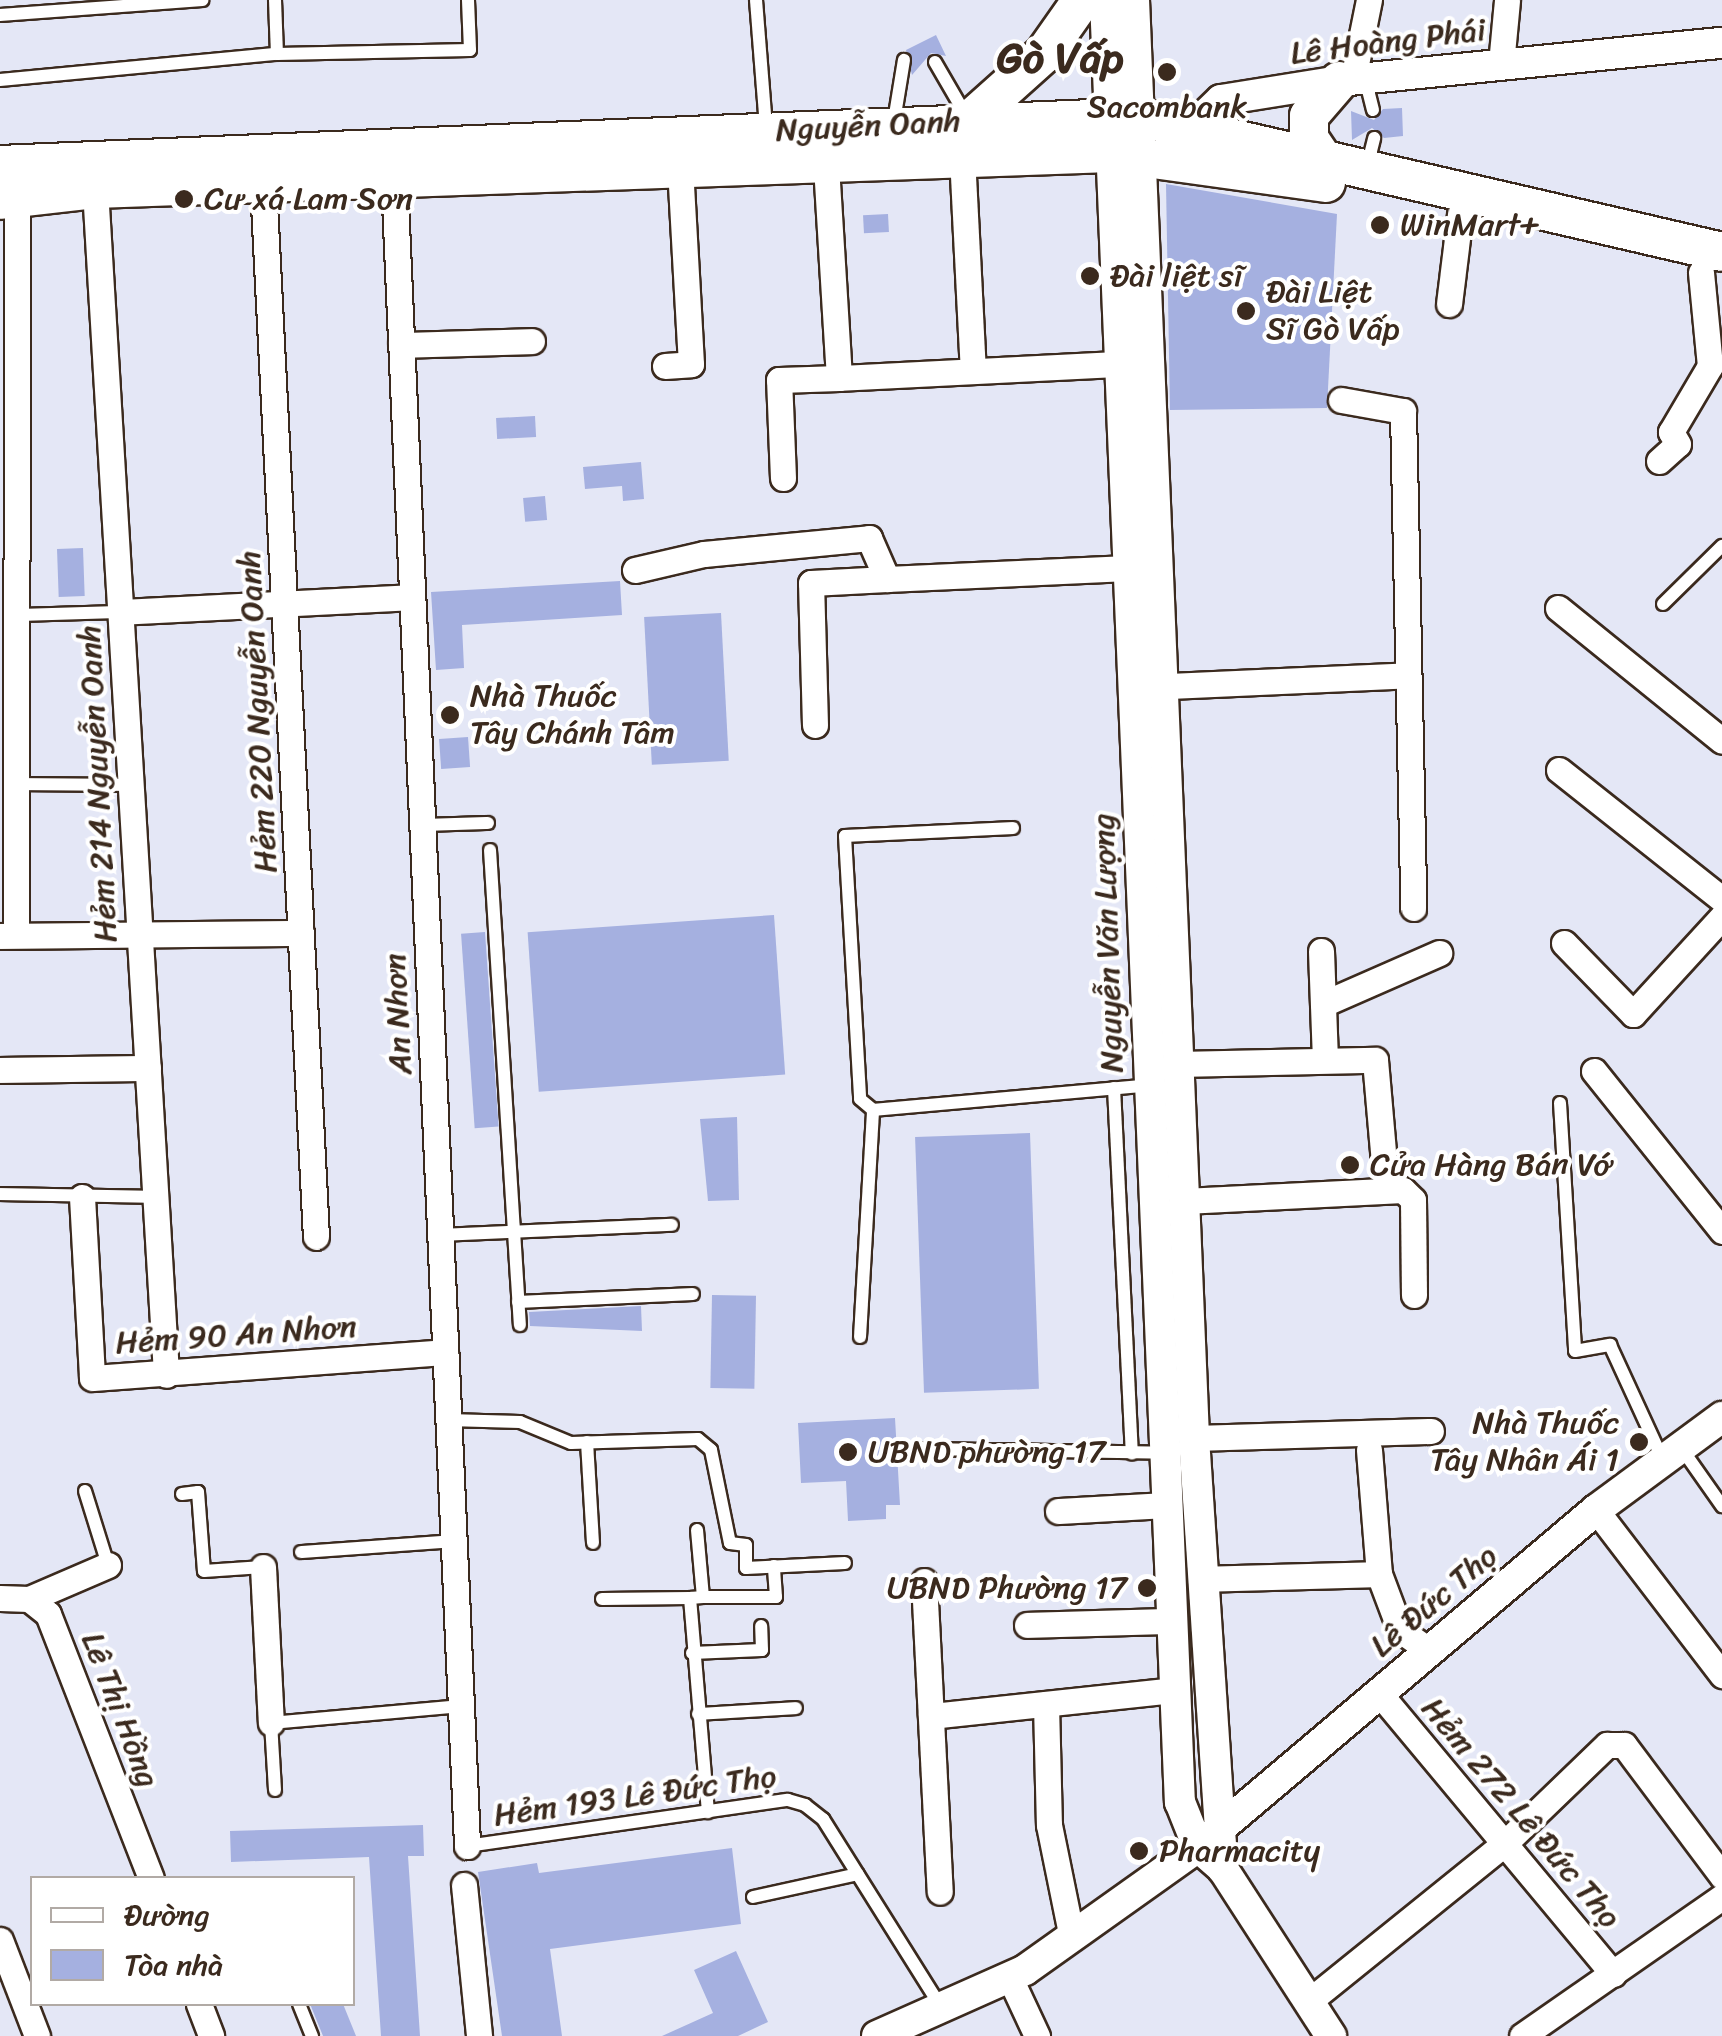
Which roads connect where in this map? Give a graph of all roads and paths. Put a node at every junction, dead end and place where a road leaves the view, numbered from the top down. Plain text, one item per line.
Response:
1 (202, 0) edge
2 (276, 0) edge
3 (468, 0) edge
4 (756, 0) edge
5 (1082, 0) edge
6 (1370, 0) edge
7 (1507, 0) edge
8 (1131, 1) edge
9 (0, 15) edge
10 (1722, 43) edge
11 (277, 54) junction
12 (904, 60) dead end
13 (935, 62) dead end
14 (1501, 64) junction
15 (1352, 79) junction
16 (0, 80) edge
17 (1373, 110) dead end
18 (894, 124) junction
19 (1193, 127) junction
20 (766, 131) junction
21 (1124, 135) junction
22 (965, 138) junction
23 (826, 162) junction
24 (392, 163) junction
25 (1367, 166) junction
26 (680, 168) junction
27 (1310, 169) junction
28 (8, 182) edge
29 (264, 184) junction
30 (95, 189) junction
31 (1460, 214) junction
32 (1715, 266) edge
33 (1449, 304) dead end
34 (532, 341) dead end
35 (401, 345) junction
36 (1716, 360) edge
37 (1119, 364) junction
38 (665, 366) dead end
39 (973, 372) junction
40 (839, 378) junction
41 (1341, 400) dead end
42 (8, 423) edge
43 (1658, 461) dead end
44 (783, 478) dead end
45 (1722, 546) edge
46 (1128, 568) junction
47 (634, 570) dead end
48 (887, 579) junction
49 (412, 597) junction
50 (285, 604) junction
51 (1663, 604) dead end
52 (1558, 608) dead end
53 (120, 612) junction
54 (16, 614) junction
55 (1408, 675) junction
56 (1148, 687) junction
57 (815, 726) dead end
58 (1722, 741) edge
59 (1559, 770) dead end
60 (131, 786) junction
61 (11, 800) edge
62 (488, 823) dead end
63 (422, 825) junction
64 (1013, 828) dead end
65 (490, 850) dead end
66 (1722, 899) edge
67 (1413, 908) dead end
68 (1722, 917) edge
69 (301, 933) junction
70 (8, 936) edge
71 (140, 940) junction
72 (1564, 943) dead end
73 (1321, 951) dead end
74 (1439, 953) dead end
75 (1323, 1004) junction
76 (1324, 1060) junction
77 (148, 1068) junction
78 (0, 1070) edge
79 (1594, 1071) dead end
80 (1169, 1077) junction
81 (1114, 1088) junction
82 (1560, 1103) dead end
83 (873, 1110) junction
84 (1386, 1188) junction
85 (0, 1194) edge
86 (82, 1197) junction
87 (156, 1197) junction
88 (1184, 1202) junction
89 (672, 1225) dead end
90 (1722, 1231) edge
91 (513, 1232) junction
92 (440, 1235) junction
93 (316, 1237) dead end
94 (694, 1294) dead end
95 (1414, 1295) dead end
96 (518, 1302) junction
97 (520, 1325) dead end
98 (860, 1337) dead end
99 (445, 1352) junction
100 (166, 1374) junction
101 (1722, 1417) edge
102 (448, 1420) junction
103 (1431, 1432) dead end
104 (588, 1442) junction
105 (1184, 1447) junction
106 (923, 1449) dead end
107 (1370, 1450) dead end
108 (1672, 1453) junction
109 (1132, 1454) junction
110 (85, 1492) dead end
111 (182, 1494) dead end
112 (1167, 1506) junction
113 (1722, 1506) edge
114 (1596, 1510) junction
115 (1058, 1511) dead end
116 (697, 1530) dead end
117 (454, 1541) junction
118 (594, 1543) dead end
119 (301, 1552) dead end
120 (845, 1563) dead end
121 (108, 1566) joint
122 (774, 1566) junction
123 (262, 1567) joint
124 (1379, 1574) junction
125 (1201, 1579) junction
126 (924, 1581) dead end
127 (0, 1598) edge
128 (697, 1598) junction
129 (29, 1599) junction
130 (602, 1599) dead end
131 (1172, 1621) junction
132 (1027, 1625) dead end
133 (762, 1626) dead end
134 (1430, 1651) junction
135 (692, 1653) junction
136 (1722, 1675) edge
137 (1175, 1690) junction
138 (1379, 1694) junction
139 (1046, 1704) junction
140 (461, 1706) junction
141 (796, 1708) dead end
142 (698, 1714) junction
143 (931, 1716) junction
144 (272, 1723) junction
145 (275, 1790) dead end
146 (708, 1812) junction
147 (1210, 1838) junction
148 (1504, 1844) junction
149 (467, 1846) joint
150 (858, 1874) junction
151 (150, 1876) edge
152 (1722, 1876) edge
153 (464, 1885) dead end
154 (940, 1892) dead end
155 (753, 1897) dead end
156 (1722, 1898) edge
157 (1072, 1938) junction
158 (0, 1940) edge
159 (1613, 1974) junction
160 (1010, 1978) junction
161 (1308, 2002) junction
162 (200, 2006) edge
163 (299, 2006) edge
164 (942, 2007) junction
165 (37, 2036) edge
166 (211, 2036) edge
167 (312, 2036) edge
168 (479, 2036) edge
169 (877, 2036) edge
170 (1037, 2036) edge
171 (1331, 2036) edge
172 (1522, 2036) edge

1 - 9 lane
2 - 11 lane
3 - 11 lane
4 - 20 lane
5 - 22 main road
6 - 15 street
7 - 14 street
8 - 21 street, Nguyễn Văn Lượng
10 - 14 street, Lê Hoàng Phái
11 - 16 lane
12 - 18 lane
13 - 22 lane
14 - 15 street, Lê Hoàng Phái
15 - 17 lane
15 - 19 street, Lê Hoàng Phái
15 - 27 main road
18 - 20 main road, Nguyễn Oanh
18 - 22 main road, Nguyễn Oanh
19 - 21 main road, Nguyễn Oanh
19 - 27 main road, Nguyễn Oanh
20 - 24 main road, Nguyễn Oanh
21 - 22 main road, Nguyễn Oanh
21 - 27 main road, Nguyễn Oanh
21 - 37 street, Nguyễn Văn Lượng
21 - 56 street, Nguyễn Văn Lượng
22 - 23 main road, Nguyễn Oanh
22 - 39 street
23 - 26 main road, Nguyễn Oanh
23 - 40 street
24 - 26 main road, Nguyễn Oanh
24 - 28 main road, Nguyễn Oanh
24 - 29 main road, Nguyễn Oanh
24 - 35 street, An Nhơn
25 - 27 main road, Nguyễn Oanh
25 - 31 main road, Nguyễn Oanh
25 - 32 main road, Nguyễn Oanh
26 - 38 street
28 - 30 main road, Nguyễn Oanh
28 - 42 street
29 - 30 main road, Nguyễn Oanh
29 - 50 street, Hẻm 220 Nguyễn Oanh
30 - 53 street, Hẻm 214 Nguyễn Oanh
31 - 32 main road, Nguyễn Oanh
31 - 33 street
32 - 36 street
34 - 35 street
35 - 49 street, An Nhơn
36 - 43 street
37 - 39 street
37 - 46 street, Nguyễn Văn Lượng
39 - 40 street
40 - 44 street
41 - 55 street
42 - 54 street
45 - 51 lane
46 - 48 street
46 - 56 street, Nguyễn Văn Lượng
47 - 48 street
48 - 57 street
49 - 50 street
49 - 63 street, An Nhơn
50 - 53 street
50 - 69 street, Hẻm 220 Nguyễn Oanh
52 - 58 street
53 - 54 lane
53 - 60 street, Hẻm 214 Nguyễn Oanh
54 - 61 street
55 - 56 street
55 - 67 street
56 - 80 street, Nguyễn Văn Lượng
59 - 66 street
60 - 61 lane
60 - 71 street, Hẻm 214 Nguyễn Oanh
61 - 70 street
62 - 63 lane
63 - 92 street, An Nhơn
64 - 83 lane
65 - 91 lane
68 - 72 street
69 - 71 street
69 - 93 street, Hẻm 220 Nguyễn Oanh
70 - 71 street
71 - 77 street, Hẻm 214 Nguyễn Oanh
73 - 75 street
74 - 75 street
75 - 76 street
76 - 80 street
76 - 84 street
77 - 78 street
77 - 87 street, Hẻm 214 Nguyễn Oanh
79 - 90 street
80 - 81 lane
80 - 88 street, Nguyễn Văn Lượng
80 - 105 street, Nguyễn Văn Lượng
81 - 83 lane
81 - 109 lane
82 - 108 lane
83 - 98 lane
84 - 88 street
84 - 95 street
85 - 86 lane
86 - 87 lane
86 - 100 street, Hẻm 90 An Nhơn
87 - 100 street, Hẻm 214 Nguyễn Oanh
88 - 105 street, Nguyễn Văn Lượng
89 - 91 lane
91 - 92 lane
91 - 96 lane
92 - 99 street, An Nhơn
94 - 96 lane
96 - 97 lane
99 - 100 street, Hẻm 90 An Nhơn
99 - 102 street, An Nhơn
101 - 108 street, Lê Đức Thọ
102 - 104 lane
102 - 117 street, An Nhơn
103 - 105 street
104 - 118 lane
104 - 122 lane
105 - 109 lane
105 - 112 street, Nguyễn Văn Lượng
105 - 125 street, Nguyễn Văn Lượng
106 - 109 lane
107 - 124 street
108 - 113 lane
108 - 114 street, Lê Đức Thọ
110 - 121 lane
111 - 123 lane
112 - 115 street
112 - 131 street, Nguyễn Văn Lượng
114 - 134 street, Lê Đức Thọ
114 - 136 street
116 - 128 lane
117 - 119 lane
117 - 140 street, An Nhơn
120 - 122 lane
121 - 129 street
122 - 128 lane
123 - 144 street
124 - 125 street
124 - 134 street
125 - 147 street, Nguyễn Văn Lượng
126 - 143 street
127 - 129 street
128 - 130 lane
128 - 135 lane
129 - 151 street, Lê Thị Hồng
131 - 132 street
131 - 137 street, Nguyễn Văn Lượng
133 - 135 lane
134 - 138 street, Lê Đức Thọ
135 - 142 lane
137 - 139 street
137 - 147 street, Nguyễn Văn Lượng
138 - 147 street, Lê Đức Thọ
138 - 148 street, Hẻm 272 Lê Đức Thọ
139 - 143 street
139 - 157 street
140 - 144 lane
140 - 149 street, An Nhơn
141 - 142 lane
142 - 146 lane
143 - 154 street
144 - 145 lane
146 - 149 lane, Hẻm 193 Lê Đức Thọ
146 - 150 lane, Hẻm 193 Lê Đức Thọ
147 - 157 street, Lê Đức Thọ
147 - 161 street, Nguyễn Văn Lượng
148 - 152 street
148 - 159 street, Hẻm 272 Lê Đức Thọ
148 - 161 street
150 - 155 lane
150 - 164 lane, Hẻm 193 Lê Đức Thọ
153 - 168 street
156 - 159 street
157 - 160 street, Lê Đức Thọ
158 - 165 street
159 - 172 street
160 - 164 street, Lê Đức Thọ
160 - 170 street
161 - 171 street, Nguyễn Văn Lượng
162 - 166 street
163 - 167 lane
164 - 169 street, Lê Đức Thọ

